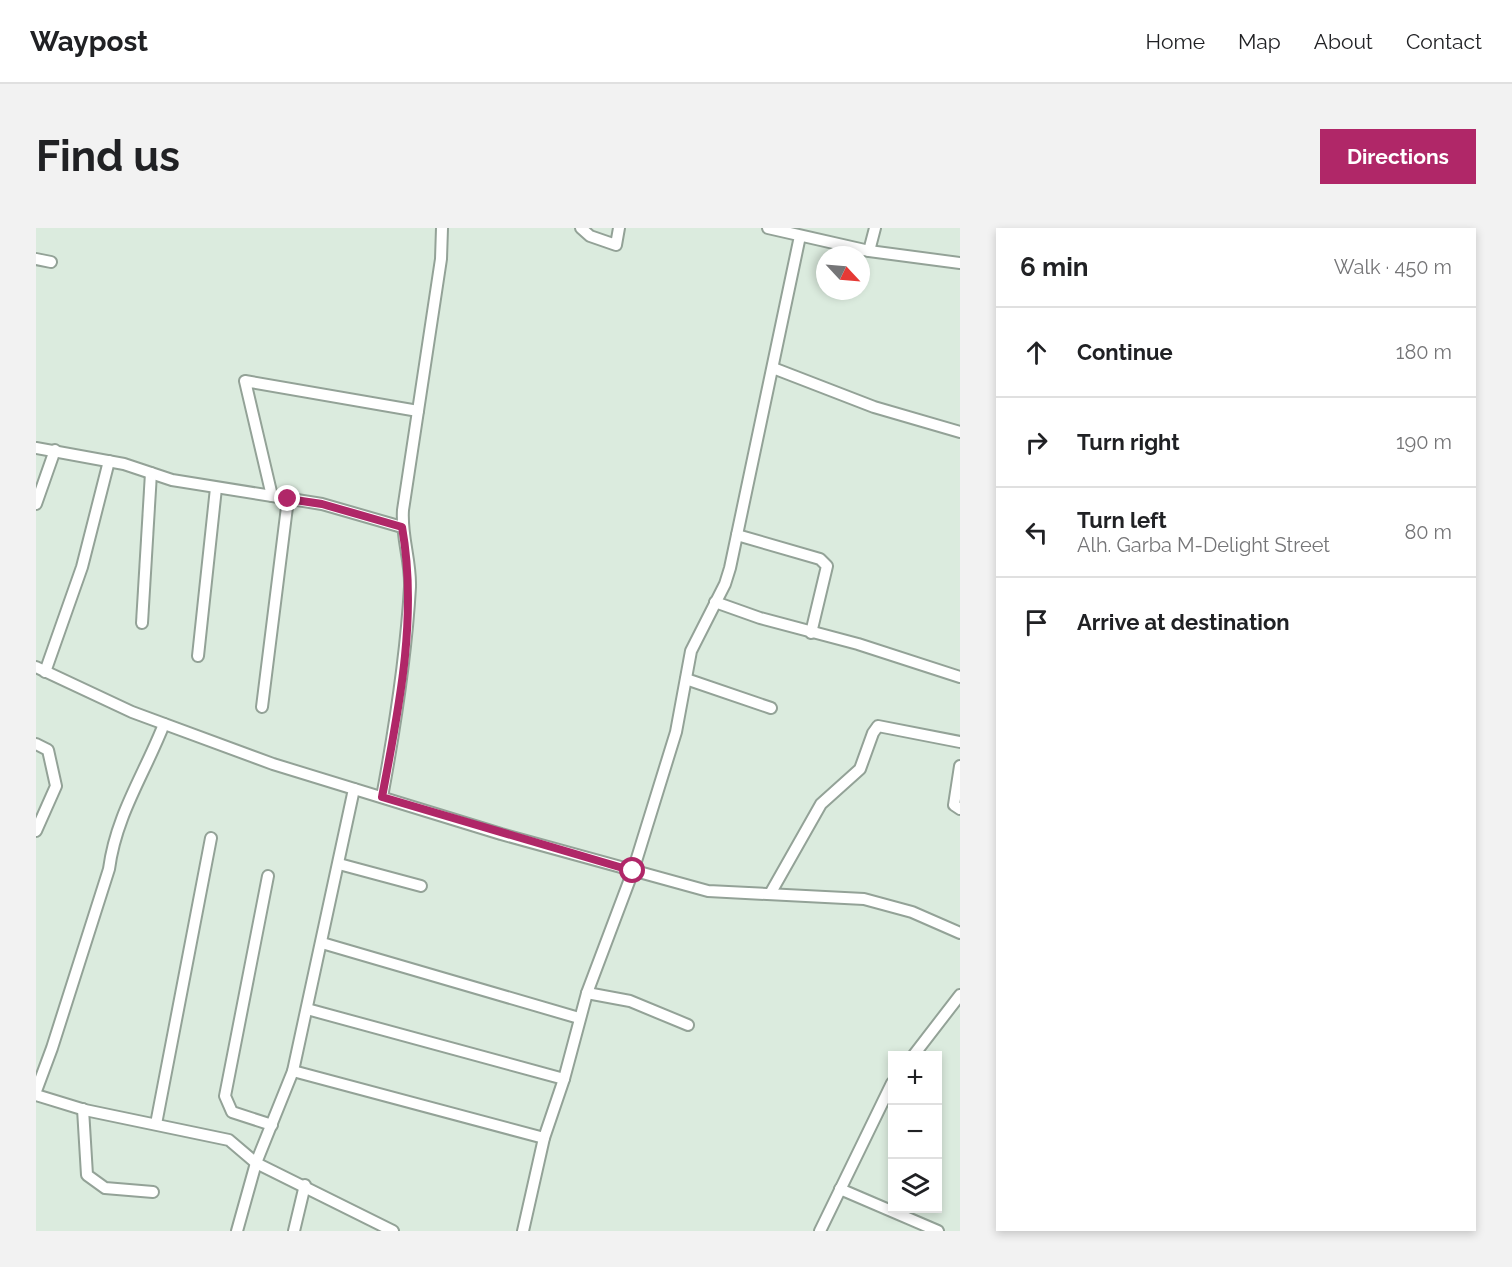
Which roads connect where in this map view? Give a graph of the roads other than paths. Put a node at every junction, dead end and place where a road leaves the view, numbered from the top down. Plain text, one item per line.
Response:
1 (442, 228) edge
2 (581, 228) edge
3 (619, 228) edge
4 (770, 228) edge
5 (875, 228) edge
6 (800, 236) junction
7 (846, 246) edge
8 (870, 247) edge
9 (870, 251) edge
10 (36, 259) edge
11 (51, 262) dead end
12 (960, 263) edge
13 (773, 368) junction
14 (418, 411) junction
15 (960, 432) edge
16 (36, 448) edge
17 (55, 450) junction
18 (109, 461) junction
19 (151, 472) junction
20 (216, 488) junction
21 (272, 496) junction
22 (288, 499) junction
23 (36, 504) edge
24 (402, 527) junction
25 (737, 535) junction
26 (715, 602) junction
27 (142, 623) dead end
28 (811, 633) junction
29 (198, 656) dead end
30 (40, 670) edge
31 (960, 677) edge
32 (686, 679) junction
33 (262, 707) dead end
34 (771, 708) dead end
35 (165, 724) junction
36 (960, 742) edge
37 (36, 744) edge
38 (960, 766) edge
39 (354, 789) junction
40 (382, 797) junction
41 (960, 809) edge
42 (36, 831) edge
43 (211, 838) dead end
44 (339, 864) junction
45 (633, 871) junction
46 (268, 876) dead end
47 (421, 886) dead end
48 (770, 894) junction
49 (960, 933) edge
50 (322, 944) junction
51 (587, 993) junction
52 (960, 995) edge
53 (307, 1009) junction
54 (579, 1018) junction
55 (688, 1025) dead end
56 (917, 1051) edge
57 (293, 1071) junction
58 (564, 1079) junction
59 (888, 1091) edge
60 (36, 1093) edge
61 (83, 1109) junction
62 (156, 1124) junction
63 (272, 1125) junction
64 (544, 1138) junction
65 (256, 1163) junction
66 (305, 1185) junction
67 (840, 1189) junction
68 (153, 1192) dead end
69 (237, 1231) edge
70 (294, 1231) edge
71 (393, 1231) edge
72 (523, 1231) edge
73 (820, 1231) edge
74 (938, 1231) edge

1 - 14 street
2 - 3 street
4 - 6 street
5 - 8 street
6 - 7 street
6 - 13 street
9 - 12 street
10 - 11 street
13 - 15 street
13 - 25 street
14 - 21 street
14 - 24 street
16 - 17 street
17 - 18 street
17 - 23 street
18 - 19 street
18 - 30 street
19 - 20 street
19 - 27 street
20 - 21 street
20 - 29 street
21 - 22 street
22 - 24 street
22 - 33 street
24 - 40 street
25 - 26 street
25 - 28 street
26 - 28 street
26 - 32 street
28 - 31 street
30 - 35 street
32 - 34 street
32 - 45 street
35 - 39 street
35 - 60 street
36 - 48 street
37 - 42 street
38 - 41 street
39 - 40 street
39 - 44 street
40 - 45 street
43 - 62 street
44 - 47 street
44 - 50 street
45 - 48 street
45 - 51 street
46 - 63 street
48 - 49 street
50 - 53 street
50 - 54 street
51 - 54 street
51 - 55 street
52 - 56 street
53 - 57 street
53 - 58 street
54 - 58 street
57 - 63 street
57 - 64 street
58 - 64 street
59 - 67 street
60 - 61 street
61 - 62 street
61 - 68 street
62 - 65 street
63 - 65 street
64 - 72 street
65 - 66 street
65 - 69 street
66 - 70 street
66 - 71 street
67 - 73 street
67 - 74 street

